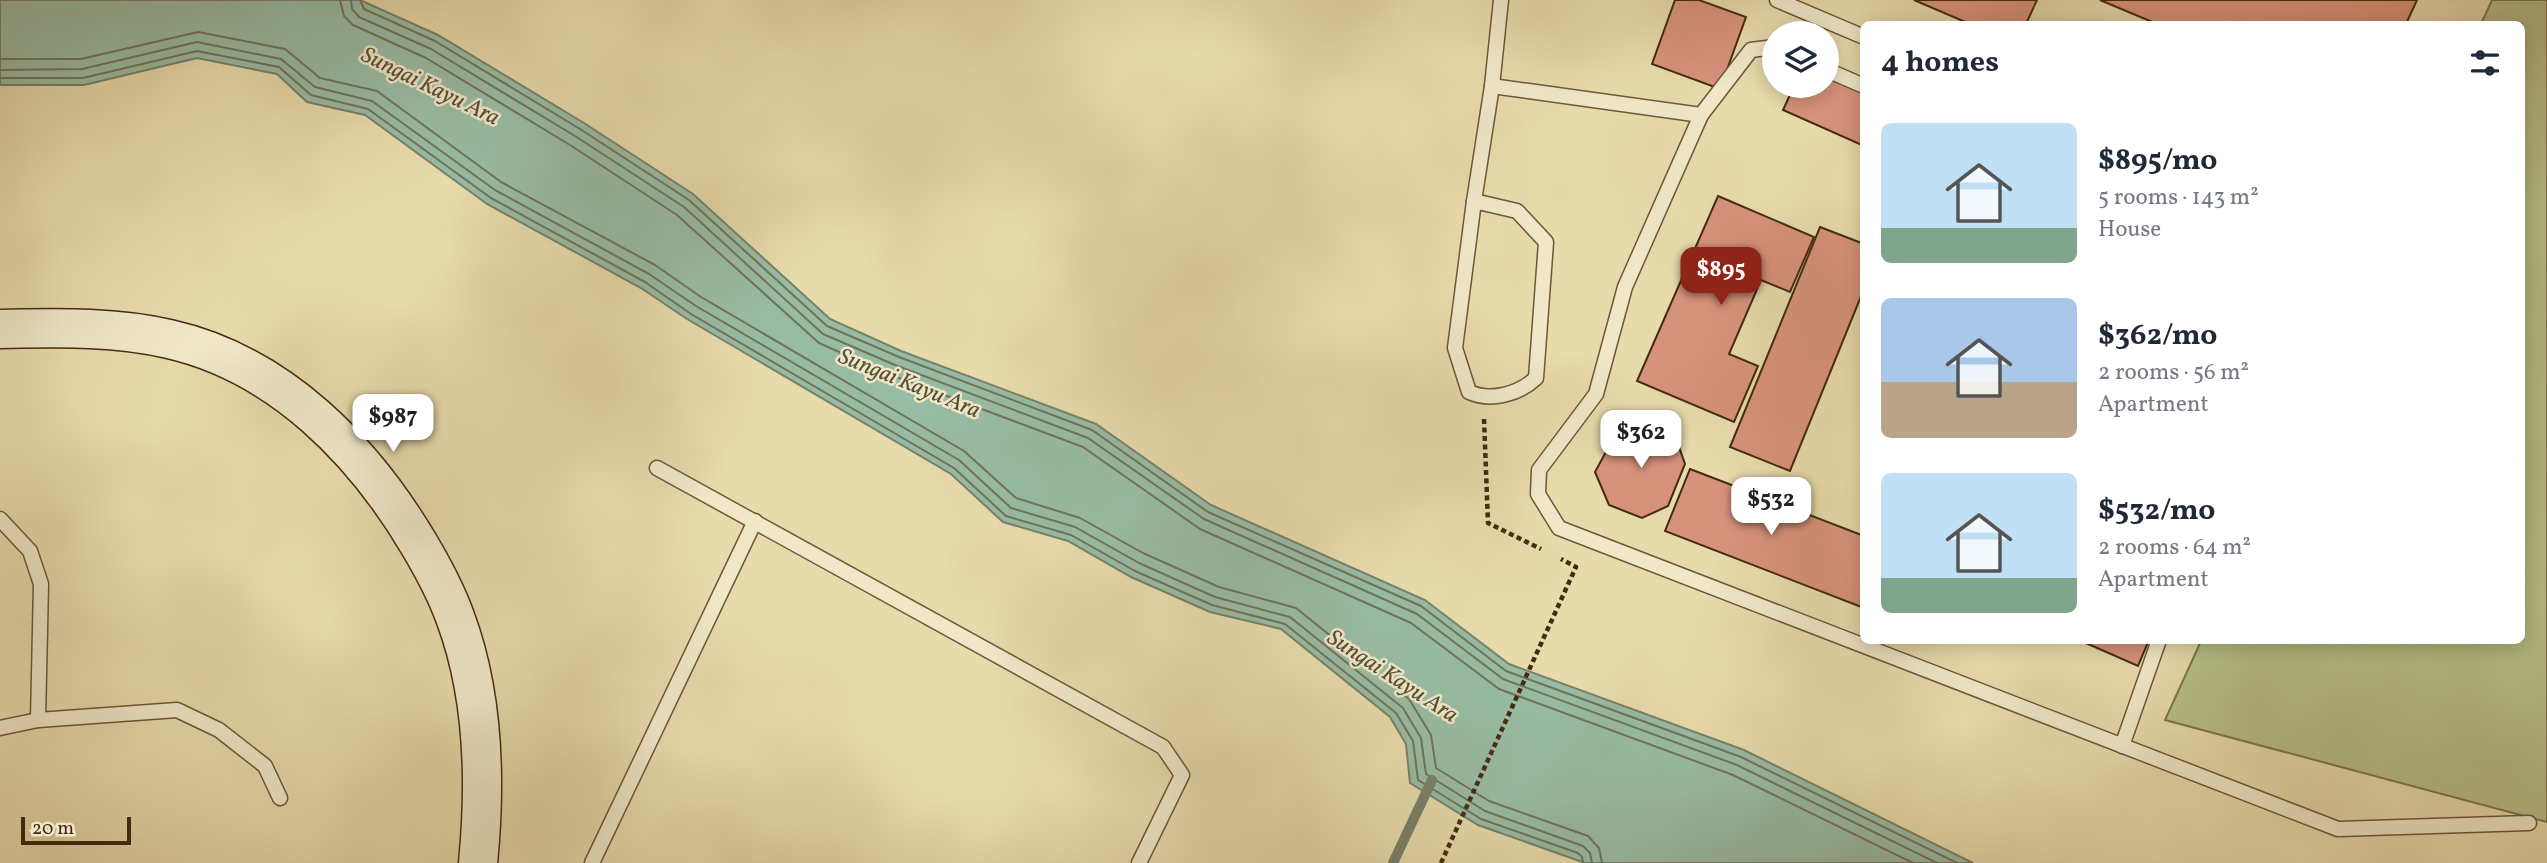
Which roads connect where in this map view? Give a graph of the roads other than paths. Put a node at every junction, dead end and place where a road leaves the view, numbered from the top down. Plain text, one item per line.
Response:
1 (1501, 0) edge
2 (1777, 0) edge
3 (1860, 35) edge
4 (1762, 49) edge
5 (1839, 75) edge
6 (1860, 84) edge
7 (1492, 86) junction
8 (1701, 115) junction
9 (1474, 201) junction
10 (0, 329) edge
11 (657, 468) dead end
12 (0, 519) edge
13 (755, 521) junction
14 (2159, 644) edge
15 (38, 720) junction
16 (0, 728) edge
17 (2122, 746) junction
18 (279, 798) dead end
19 (2529, 823) dead end
20 (478, 863) edge
21 (592, 863) edge
22 (1139, 863) edge

1 - 7 lane
2 - 3 lane
4 - 8 lane
5 - 6 lane
7 - 8 lane
7 - 9 lane
8 - 17 lane
9 - 9 lane
10 - 20 street
11 - 13 lane
12 - 15 lane
13 - 21 lane
13 - 22 lane
14 - 17 lane
15 - 16 lane
15 - 18 lane
17 - 19 lane

